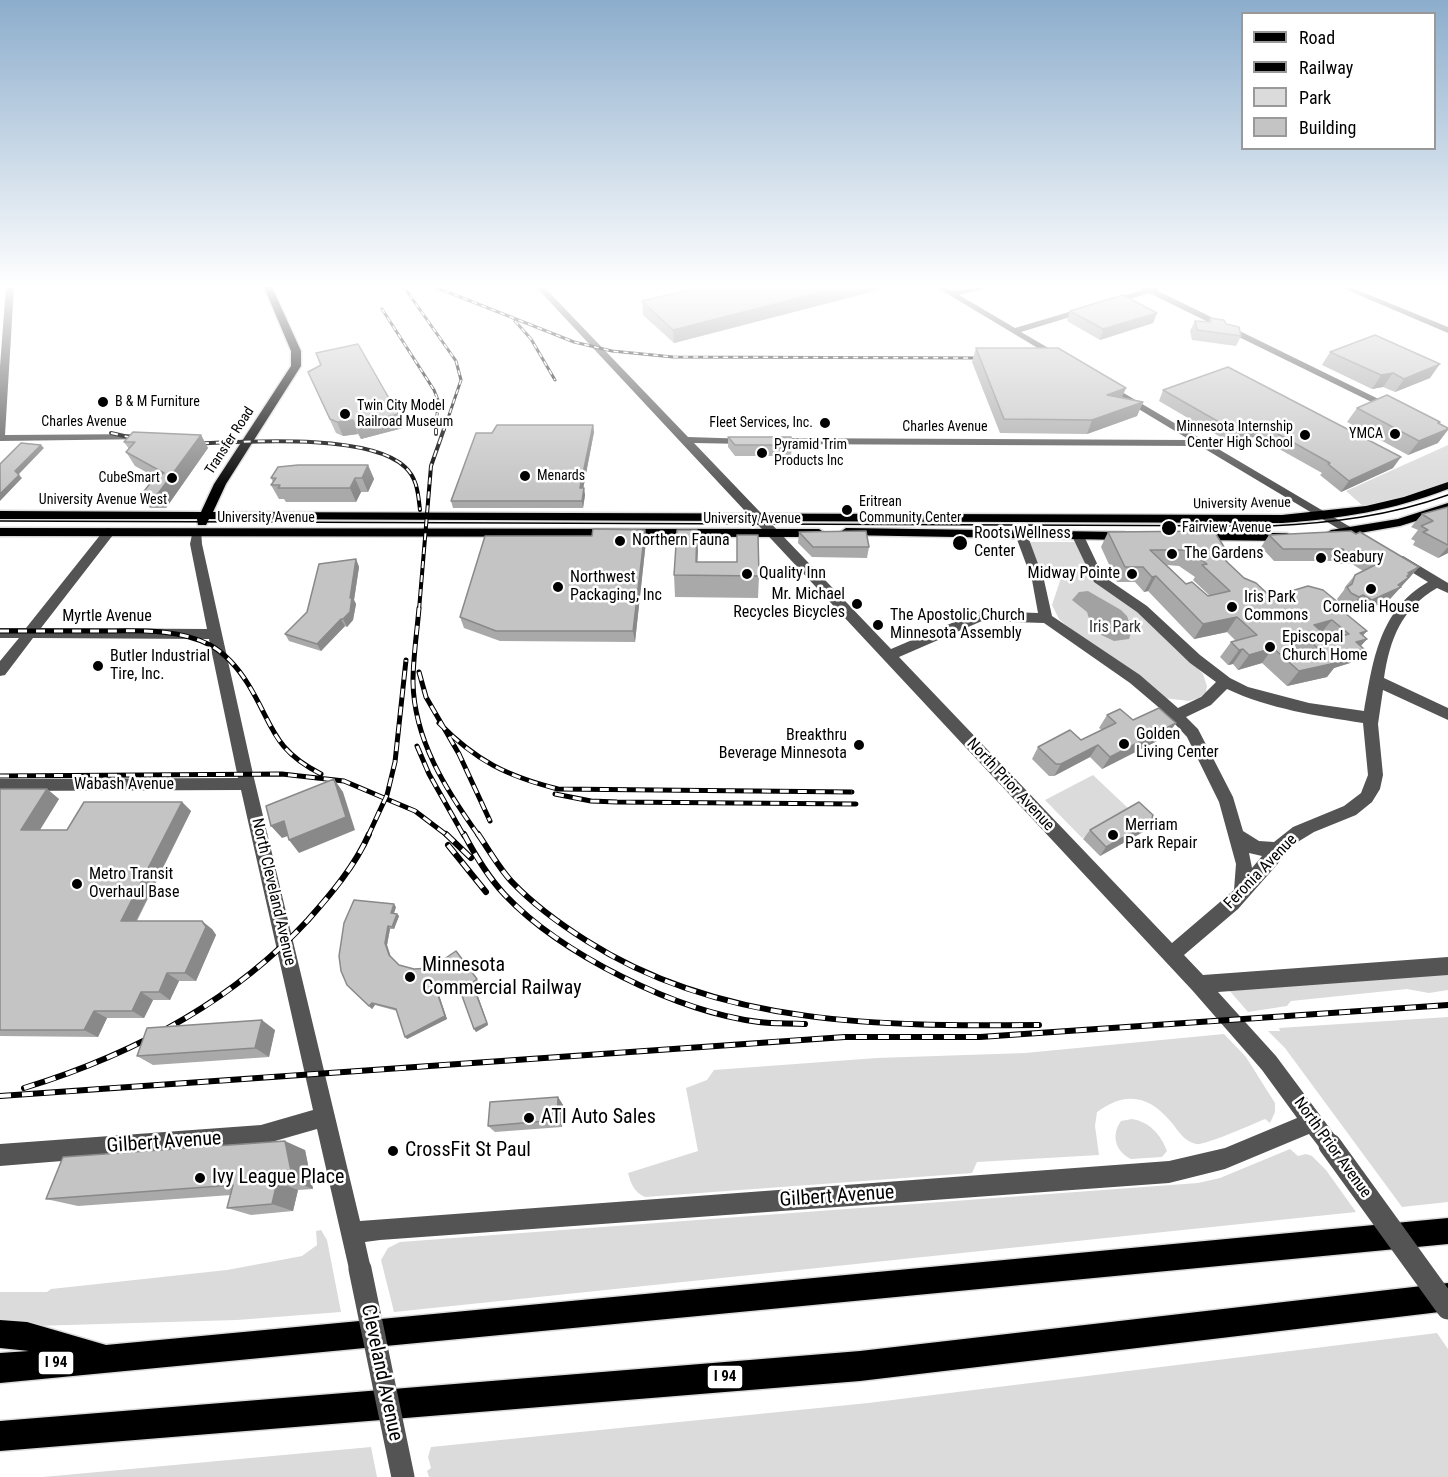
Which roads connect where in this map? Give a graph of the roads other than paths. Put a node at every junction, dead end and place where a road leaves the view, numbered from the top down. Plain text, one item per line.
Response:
1 (3, 356) edge
2 (296, 356) edge
3 (606, 356) edge
4 (1056, 356) edge
5 (1286, 356) edge
6 (1068, 363) edge
7 (1097, 380) edge
8 (1, 415) edge
9 (1408, 416) edge
10 (0, 437) edge
11 (156, 437) edge
12 (686, 440) junction
13 (1203, 443) junction
14 (1448, 485) edge
15 (1448, 507) edge
16 (0, 515) edge
17 (205, 515) junction
18 (1325, 515) junction
19 (760, 518) junction
20 (1351, 531) junction
21 (0, 532) edge
22 (109, 532) junction
23 (197, 533) junction
24 (774, 534) junction
25 (1021, 534) junction
26 (1318, 535) edge
27 (1078, 536) junction
28 (1297, 536) edge
29 (1133, 537) edge
30 (1189, 537) edge
31 (1443, 586) edge
32 (1046, 618) junction
33 (0, 633) edge
34 (30, 633) junction
35 (214, 634) junction
36 (888, 656) junction
37 (0, 672) edge
38 (1377, 681) junction
39 (1224, 682) junction
40 (1448, 714) edge
41 (1176, 715) junction
42 (1371, 717) junction
43 (248, 784) junction
44 (0, 785) edge
45 (1236, 835) junction
46 (1277, 850) junction
47 (1242, 893) junction
48 (1172, 955) junction
49 (1448, 966) edge
50 (1199, 984) junction
51 (324, 1117) junction
52 (1313, 1122) junction
53 (0, 1155) edge
54 (1448, 1231) edge
55 (352, 1233) junction
56 (360, 1269) joint
57 (1448, 1298) edge
58 (1448, 1308) edge
59 (0, 1334) edge
60 (111, 1359) junction
61 (0, 1368) edge
62 (3, 1436) edge
63 (402, 1477) edge

1 - 8 street
2 - 17 main road, Transfer Road
3 - 12 street, North Prior Avenue
4 - 6 street
5 - 9 street
7 - 13 street
8 - 10 street
10 - 11 street, Charles Avenue
12 - 13 street, Charles Avenue
12 - 19 street, North Prior Avenue
13 - 18 street
14 - 18 main road, University Avenue
15 - 20 main road
16 - 17 main road, University Avenue West
17 - 19 main road, University Avenue
17 - 23 main road, North Cleveland Avenue
18 - 19 main road, University Avenue
18 - 20 street
19 - 24 street, North Prior Avenue
20 - 26 main road
20 - 31 street
21 - 22 main road, University Avenue West
22 - 23 main road, University Avenue West
22 - 34 street
23 - 24 main road, University Avenue
23 - 35 street, North Cleveland Avenue
24 - 25 main road, University Avenue
24 - 36 street, North Prior Avenue
25 - 27 main road, University Avenue
25 - 32 street
27 - 29 main road, University Avenue
27 - 39 street
28 - 30 main road, University Avenue
31 - 38 street, Feronia Avenue
32 - 36 street
32 - 41 street
33 - 34 street, Myrtle Avenue
34 - 35 street, Myrtle Avenue
34 - 37 street
35 - 43 street, North Cleveland Avenue
36 - 48 street, North Prior Avenue
38 - 40 street
38 - 42 street, Feronia Avenue
39 - 41 street
39 - 42 street
41 - 45 street
42 - 46 street, Feronia Avenue
43 - 44 street, Wabash Avenue
43 - 51 street, North Cleveland Avenue
45 - 46 street
45 - 47 street
46 - 47 street, Feronia Avenue
47 - 48 street, Feronia Avenue
48 - 50 street, North Prior Avenue
49 - 50 street
50 - 52 street, North Prior Avenue
51 - 53 street, Gilbert Avenue
51 - 55 street, North Cleveland Avenue
52 - 55 street, Gilbert Avenue
52 - 58 street, North Prior Avenue, bridge
54 - 60 highway, I 94
55 - 56 street, North Cleveland Avenue
56 - 63 street, Cleveland Avenue, bridge
57 - 62 highway, I 94
59 - 60 highway
60 - 61 highway, I 94

